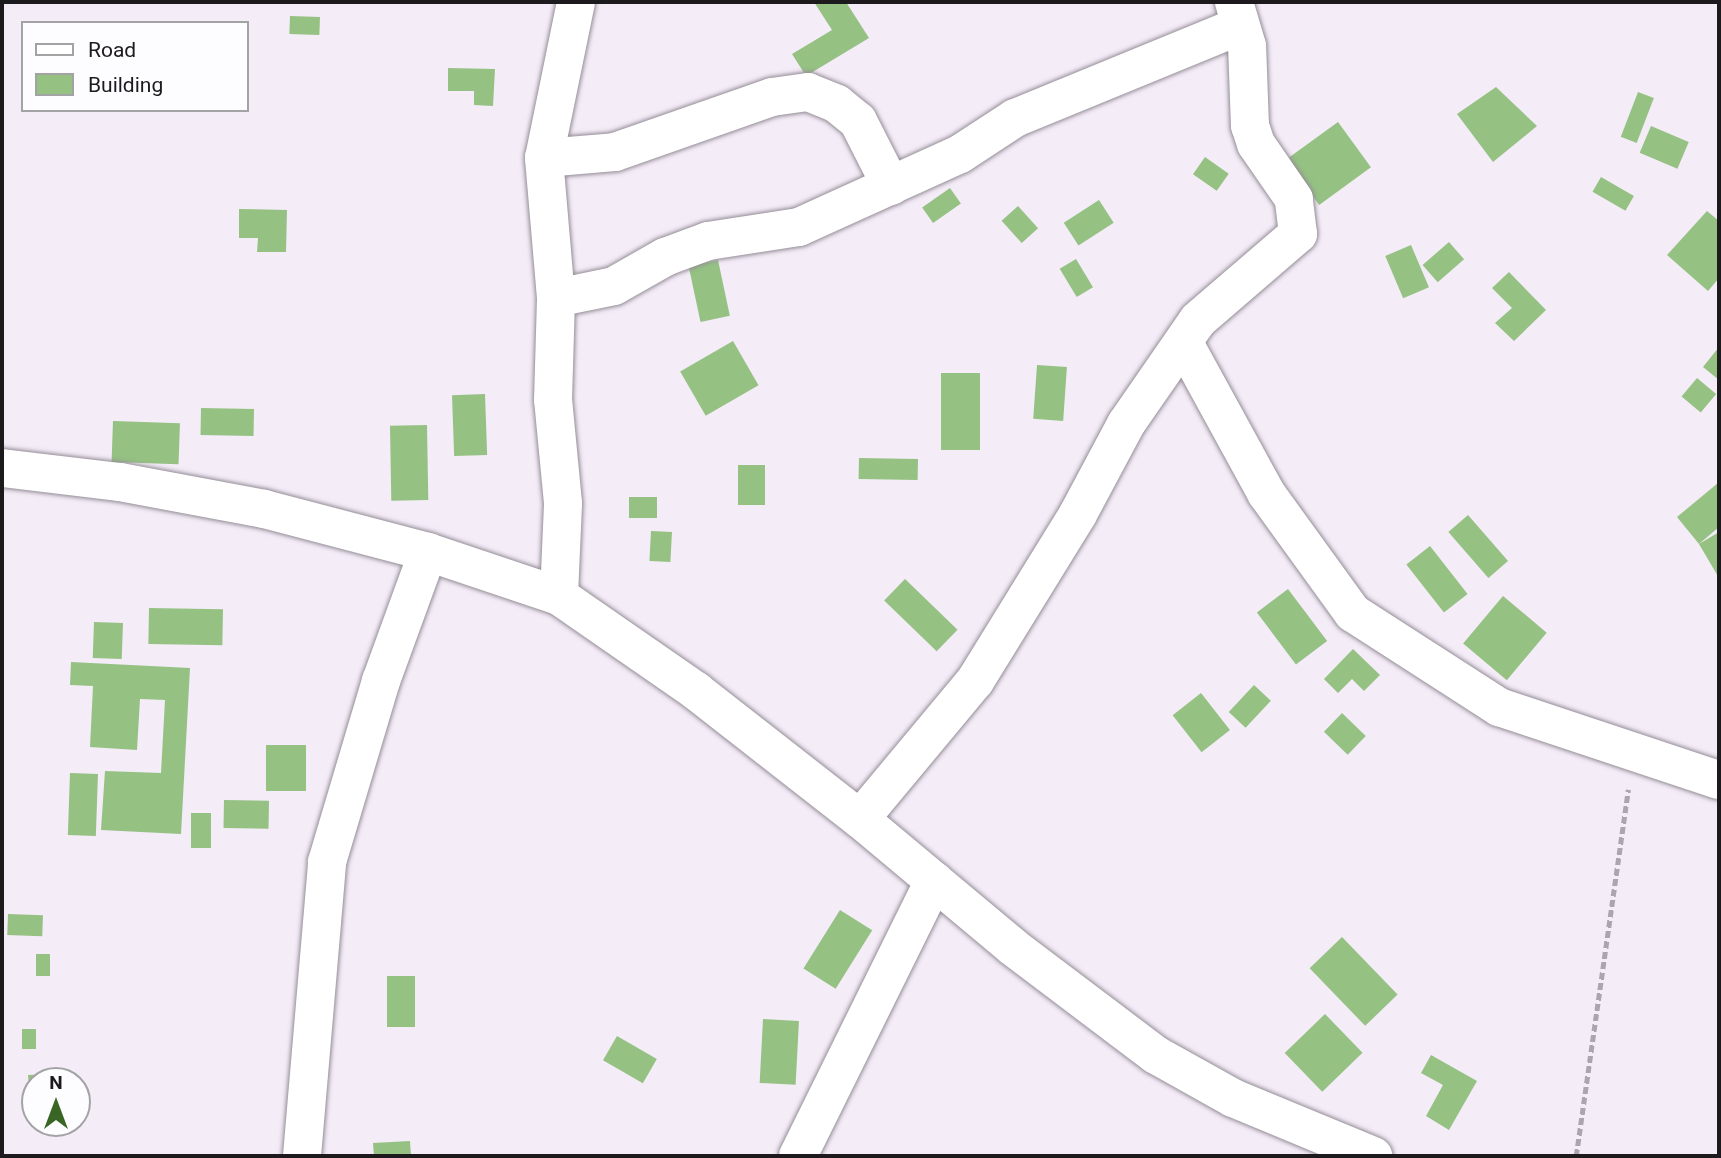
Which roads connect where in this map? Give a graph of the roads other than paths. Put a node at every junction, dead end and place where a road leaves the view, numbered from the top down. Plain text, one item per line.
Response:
1 (576, 2) edge
2 (1237, 14) edge
3 (544, 158) junction
4 (891, 186) junction
5 (556, 298) junction
6 (1184, 343) junction
7 (2, 468) edge
8 (428, 552) junction
9 (559, 596) junction
10 (1719, 780) edge
11 (860, 819) junction
12 (934, 881) junction
13 (302, 1156) edge
14 (798, 1156) edge
15 (1373, 1156) edge

1 - 3 street
2 - 4 street
2 - 6 street
3 - 4 street
3 - 5 street
4 - 5 street
5 - 9 street
6 - 10 street
6 - 11 street
7 - 8 street
8 - 9 street
8 - 13 street
9 - 11 street
11 - 12 street
12 - 14 street
12 - 15 street

